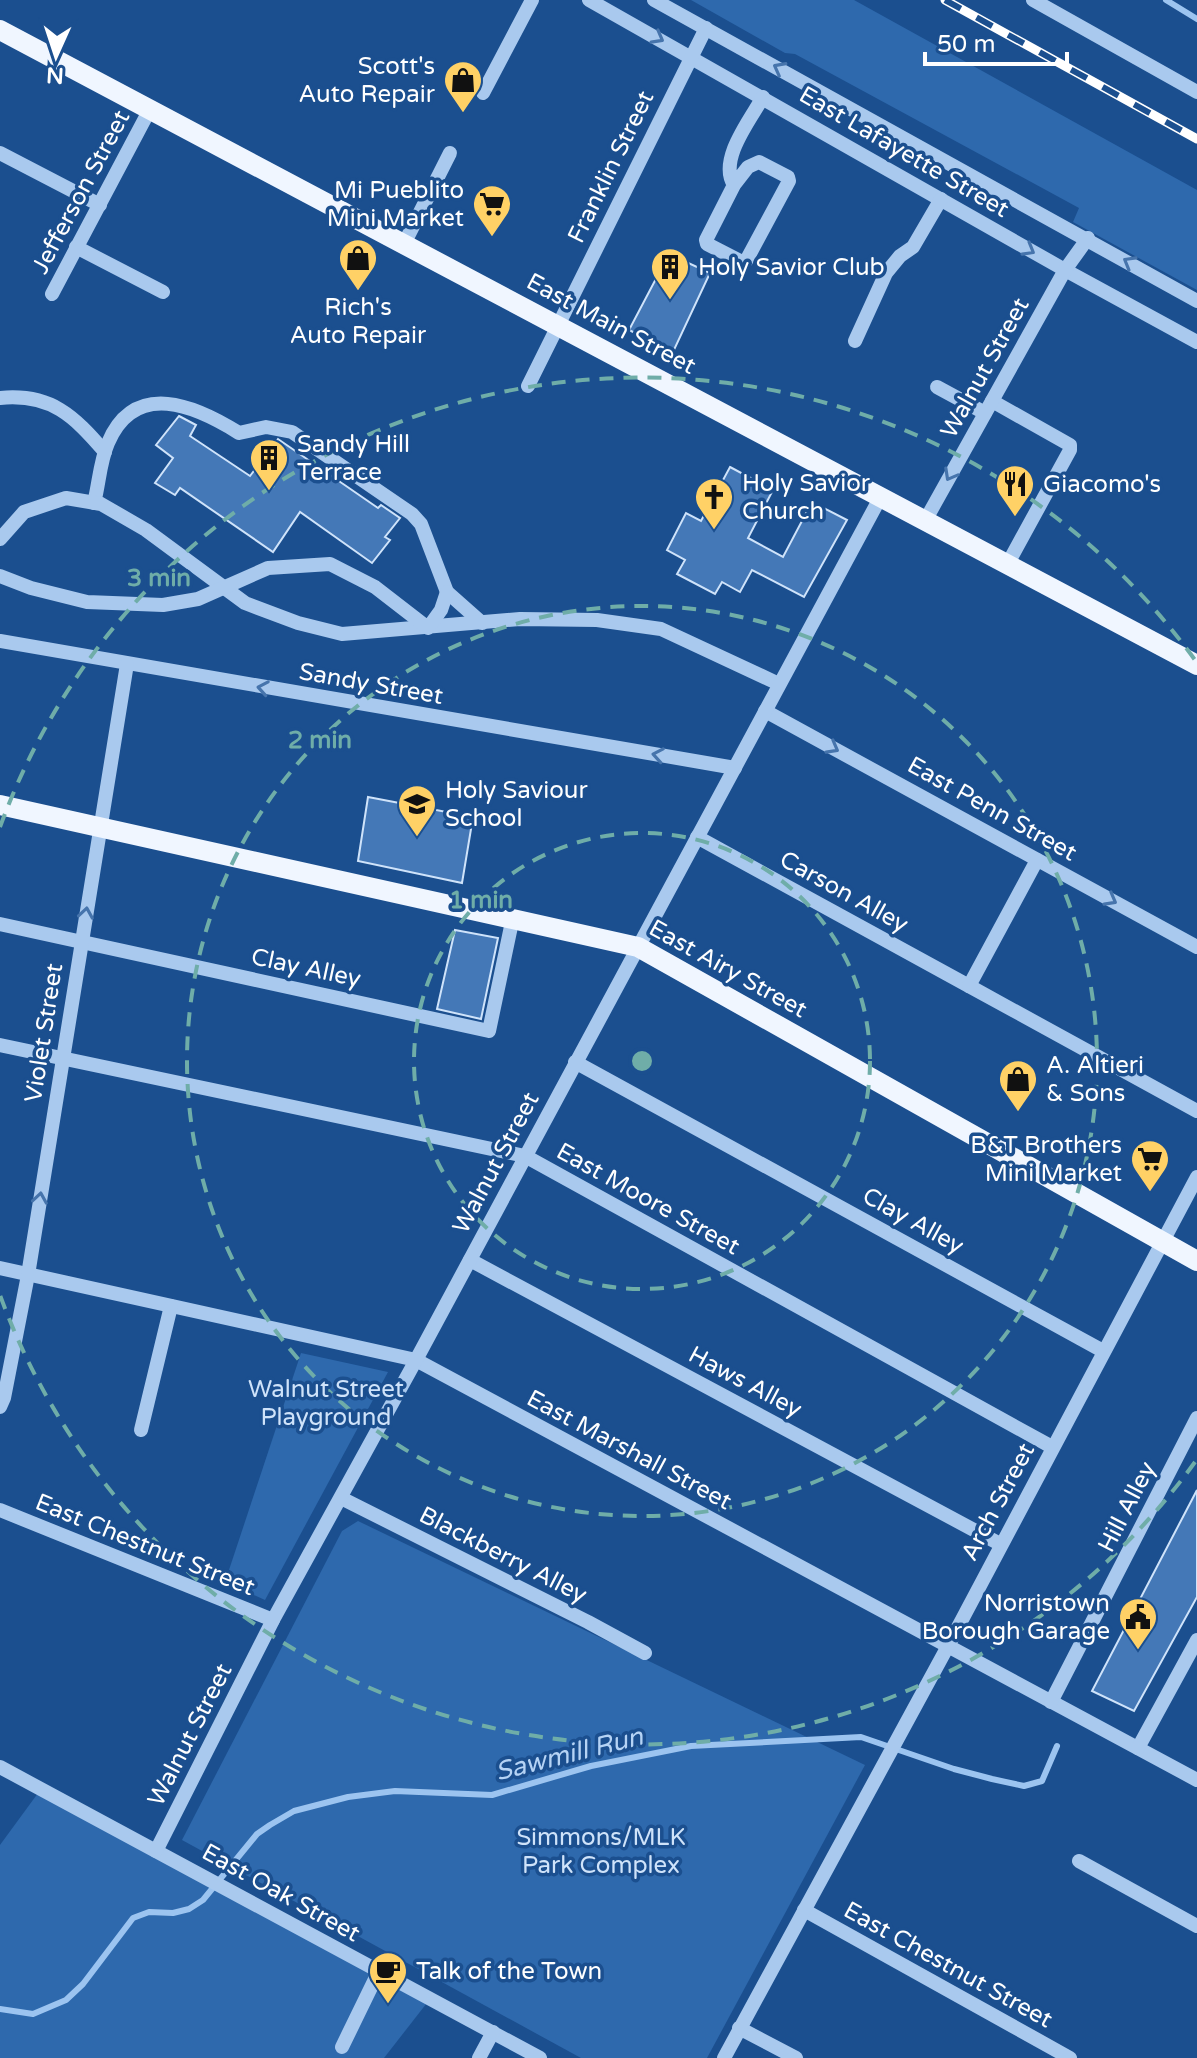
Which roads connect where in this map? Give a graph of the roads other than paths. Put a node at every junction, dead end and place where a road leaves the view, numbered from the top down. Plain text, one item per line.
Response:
1 (532, 0) edge
2 (589, 0) edge
3 (654, 0) edge
4 (1033, 0) edge
5 (706, 28) junction
6 (0, 30) edge
7 (690, 55) junction
8 (1197, 92) edge
9 (483, 93) dead end
10 (763, 97) junction
11 (149, 111) junction
12 (0, 153) edge
13 (450, 153) dead end
14 (734, 185) junction
15 (941, 199) junction
16 (100, 205) junction
17 (1088, 238) junction
18 (404, 244) junction
19 (76, 247) junction
20 (1065, 270) junction
21 (163, 292) dead end
22 (52, 294) dead end
23 (1197, 301) edge
24 (559, 325) junction
25 (855, 341) dead end
26 (1197, 342) edge
27 (528, 386) dead end
28 (937, 387) dead end
29 (0, 398) edge
30 (988, 407) junction
31 (105, 452) junction
32 (880, 498) junction
33 (94, 503) junction
34 (925, 521) junction
35 (0, 539) edge
36 (1007, 565) junction
37 (0, 576) edge
38 (225, 588) junction
39 (447, 592) junction
40 (482, 623) junction
41 (428, 628) junction
42 (0, 641) edge
43 (127, 664) junction
44 (1197, 665) edge
45 (779, 684) junction
46 (765, 711) junction
47 (735, 768) junction
48 (0, 805) edge
49 (100, 826) junction
50 (697, 837) junction
51 (1037, 860) junction
52 (513, 917) junction
53 (0, 924) edge
54 (81, 941) junction
55 (638, 947) junction
56 (1197, 947) edge
57 (969, 986) junction
58 (0, 1045) edge
59 (62, 1058) junction
60 (575, 1062) junction
61 (1197, 1111) edge
62 (525, 1156) junction
63 (1197, 1177) edge
64 (1162, 1241) junction
65 (470, 1260) junction
66 (1197, 1261) edge
67 (0, 1268) edge
68 (28, 1275) junction
69 (171, 1306) junction
70 (1103, 1351) junction
71 (416, 1360) junction
72 (0, 1407) edge
73 (1197, 1418) edge
74 (141, 1430) dead end
75 (1052, 1447) junction
76 (341, 1498) junction
77 (0, 1510) edge
78 (1000, 1544) junction
79 (273, 1620) junction
80 (1197, 1640) edge
81 (948, 1646) junction
82 (645, 1653) dead end
83 (1051, 1702) junction
84 (1138, 1748) junction
85 (0, 1767) edge
86 (1197, 1780) edge
87 (156, 1851) junction
88 (1079, 1861) dead end
89 (804, 1910) junction
90 (1197, 1926) edge
91 (379, 1971) junction
92 (739, 2028) junction
93 (493, 2032) junction
94 (342, 2047) dead end
95 (479, 2058) edge
96 (540, 2058) edge
97 (724, 2058) edge
98 (796, 2058) edge
99 (1070, 2058) edge

1 - 9 street
2 -> 7 street, East Lafayette Street
3 - 5 street, East Lafayette Street
4 - 8 street
5 - 7 street, Franklin Street
17 -> 5 street, East Lafayette Street
6 - 11 main road, East Main Street
7 - 10 street, East Lafayette Street
7 - 24 street, Franklin Street
10 - 14 street
10 - 15 street, East Lafayette Street
11 - 16 street, Jefferson Street
11 - 18 main road, East Main Street
12 - 16 street
13 - 18 street
14 - 14 street
15 -> 20 street, East Lafayette Street
15 - 25 street
16 - 19 street, Jefferson Street
17 - 20 street, Walnut Street
23 -> 17 street, East Lafayette Street
18 - 24 main road, East Main Street
19 - 21 street
19 - 22 street, Jefferson Street
20 - 26 street, East Lafayette Street
20 - 30 street, Walnut Street
24 - 27 street, Franklin Street
24 - 32 main road, East Main Street
28 - 30 street
29 - 31 street
30 -> 34 street, Walnut Street
30 - 36 street
31 - 33 street
31 - 39 street
32 - 34 main road, East Main Street
32 - 45 street, Walnut Street
33 - 35 street
33 - 38 street
34 - 36 main road, East Main Street
36 - 44 main road, East Main Street
37 - 38 street
38 - 41 street
38 - 41 street
39 - 40 street
39 - 41 street
40 - 41 street
40 - 45 street
42 - 43 street, Sandy Street
47 -> 43 street, Sandy Street
43 - 49 street, Violet Street
45 - 46 street, Walnut Street
46 - 47 street, Walnut Street
46 -> 51 street, East Penn Street
47 - 50 street, Walnut Street
48 - 49 main road, East Airy Street
49 - 52 main road, East Airy Street
54 -> 49 street, Violet Street
50 - 55 street, Walnut Street
50 - 57 street, Carson Alley
51 -> 56 street, East Penn Street
51 - 57 street
52 - 54 street, Clay Alley
52 - 55 main road, East Airy Street
53 - 54 street, Clay Alley
54 - 59 street, Violet Street
55 - 60 street, Walnut Street
55 - 64 main road, East Airy Street
57 - 61 street, Carson Alley
58 - 59 street, East Moore Street
59 - 62 street, East Moore Street
68 -> 59 street, Violet Street
60 - 62 street, Walnut Street
60 - 70 street, Clay Alley
62 - 65 street, Walnut Street
62 - 75 street, East Moore Street
63 - 64 street, Arch Street
64 - 66 main road, East Airy Street
64 - 70 street, Arch Street
65 - 71 street, Walnut Street
65 - 78 street, Haws Alley
67 - 68 street, East Marshall Street
68 - 69 street, East Marshall Street
68 - 72 street, Violet Street
69 - 71 street, East Marshall Street
69 - 74 street
70 - 75 street, Arch Street
71 - 76 street, Walnut Street
71 - 81 street, East Marshall Street
73 - 83 street, Hill Alley
75 - 78 street, Arch Street
76 - 79 street, Walnut Street
76 - 82 street, Blackberry Alley
77 - 79 street, East Chestnut Street
78 - 81 street, Arch Street
79 - 87 street, Walnut Street
80 - 84 street
81 - 83 street, East Marshall Street
81 - 89 street, Arch Street
83 - 84 street, East Marshall Street
84 - 86 street, East Marshall Street
85 - 87 street, East Oak Street
87 - 91 street, East Oak Street
88 - 90 street
89 - 92 street, Arch Street
89 - 99 street, East Chestnut Street
91 - 93 street, East Oak Street
91 - 94 street
92 - 97 street, Arch Street
92 - 98 street
93 - 95 street
93 - 96 street, East Oak Street

